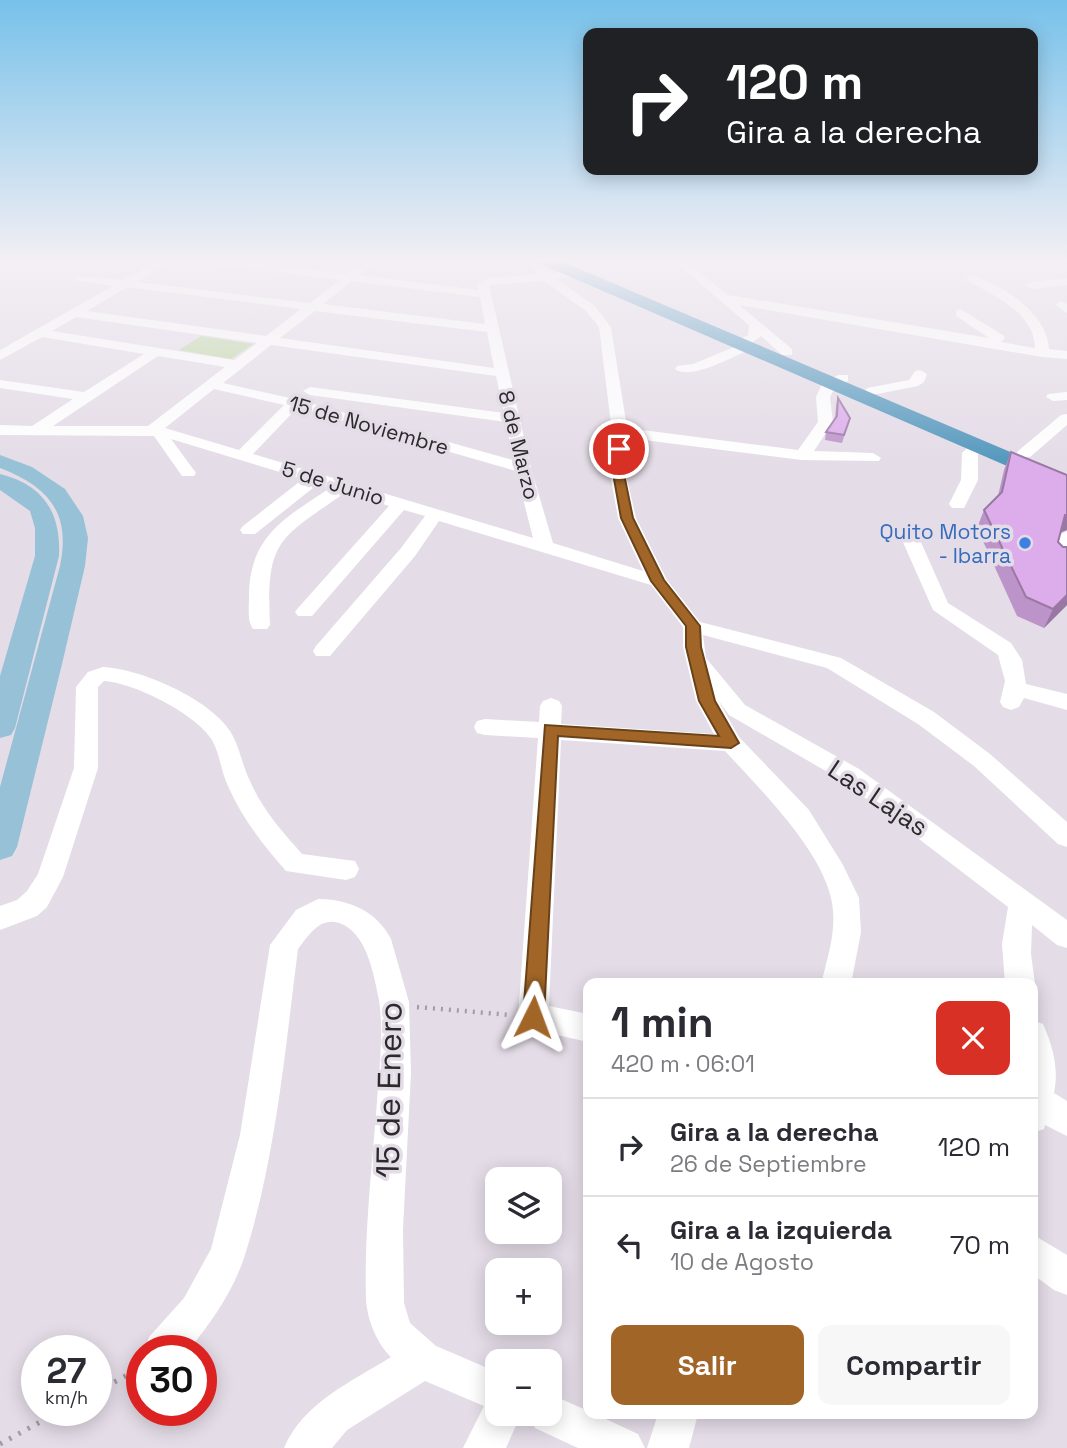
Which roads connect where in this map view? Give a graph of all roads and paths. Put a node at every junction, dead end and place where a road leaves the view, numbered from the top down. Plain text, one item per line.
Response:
1 (45, 330) edge
2 (188, 330) edge
3 (282, 330) edge
4 (493, 330) edge
5 (604, 330) edge
6 (727, 330) edge
7 (743, 330) edge
8 (906, 330) edge
9 (985, 330) edge
10 (1036, 330) edge
11 (39, 333) junction
12 (748, 338) junction
13 (267, 341) junction
14 (990, 344) junction
15 (156, 352) junction
16 (1042, 353) junction
17 (1067, 355) edge
18 (0, 356) edge
19 (237, 365) junction
20 (682, 369) dead end
21 (501, 373) junction
22 (920, 374) dead end
23 (836, 381) junction
24 (0, 384) edge
25 (214, 385) junction
26 (310, 391) dead end
27 (872, 391) junction
28 (85, 397) junction
29 (294, 403) junction
30 (1066, 418) edge
31 (513, 419) junction
32 (0, 430) edge
33 (36, 430) junction
34 (157, 430) junction
35 (620, 432) junction
36 (977, 447) junction
37 (1024, 454) junction
38 (243, 455) junction
39 (802, 455) junction
40 (873, 458) dead end
41 (0, 461) edge
42 (523, 468) junction
43 (1067, 471) edge
44 (188, 473) dead end
45 (316, 478) junction
46 (0, 481) edge
47 (1067, 485) edge
48 (344, 486) junction
49 (401, 503) junction
50 (958, 505) dead end
51 (436, 513) junction
52 (249, 530) dead end
53 (907, 531) dead end
54 (1067, 536) edge
55 (544, 545) junction
56 (1061, 559) edge
57 (658, 581) junction
58 (305, 612) dead end
59 (260, 625) dead end
60 (693, 626) junction
61 (323, 651) dead end
62 (696, 656) junction
63 (5, 701) edge
64 (1067, 702) edge
65 (551, 718) junction
66 (485, 727) dead end
67 (0, 728) edge
68 (731, 743) junction
69 (1067, 837) edge
70 (0, 847) edge
71 (346, 869) dead end
72 (1023, 904) junction
73 (0, 918) edge
74 (1067, 936) edge
75 (837, 978) edge
76 (1019, 978) edge
77 (394, 1002) junction
78 (533, 1017) junction
79 (583, 1027) edge
80 (1038, 1049) edge
81 (1038, 1099) edge
82 (1038, 1110) edge
83 (1067, 1120) edge
84 (1038, 1256) edge
85 (1067, 1277) edge
86 (177, 1335) edge
87 (422, 1360) junction
88 (485, 1387) edge
89 (677, 1419) edge
90 (562, 1420) edge
91 (33, 1426) edge
92 (495, 1426) edge
93 (0, 1444) edge
94 (305, 1448) edge
95 (484, 1448) edge
96 (624, 1448) edge
97 (668, 1448) edge

1 - 11 street
2 - 13 street
3 - 13 street
4 - 21 street, 8 de Marzo
5 - 35 street
6 - 12 highway
7 - 12 street
8 - 14 street
9 - 14 street
10 - 16 street
11 - 15 street
11 - 18 street
12 - 20 street
12 - 23 highway
12 - 23 highway
13 - 19 street
13 - 21 street
14 - 16 street
15 - 19 street
15 - 28 street
16 - 17 street
19 - 25 street
21 - 31 street, 8 de Marzo
22 - 27 street
23 - 27 highway
23 - 36 highway
23 - 39 street
24 - 28 street
25 - 29 street, 15 de Noviembre
25 - 34 street
26 - 31 street
27 - 37 highway
28 - 33 street
29 - 38 street
29 - 42 street, 15 de Noviembre
30 - 37 street
31 - 42 street, 8 de Marzo
32 - 33 street, 5 de Junio
33 - 34 street, 5 de Junio
34 - 38 street, 5 de Junio
34 - 44 street
35 - 39 street
35 - 57 street
36 - 47 highway
36 - 50 street
37 - 43 highway
38 - 45 street, 5 de Junio
39 - 40 street
41 - 70 main road
42 - 55 street, 8 de Marzo
45 - 48 street, 5 de Junio
45 - 52 street
46 - 63 main road
48 - 49 street, 5 de Junio
48 - 59 street
49 - 51 street, 5 de Junio
49 - 58 street
51 - 55 street, 5 de Junio
51 - 61 street
53 - 64 street
54 - 56 street
55 - 57 street, 5 de Junio
57 - 60 street
60 - 62 street
60 - 69 street
62 - 68 street
62 - 72 street, Las Lajas
63 - 67 main road
65 - 66 street
65 - 68 street
65 - 78 street
68 - 75 street
71 - 73 street
72 - 74 street, Las Lajas
72 - 76 street
77 - 78 path
77 - 86 street, 15 de Enero
77 - 87 street, 15 de Enero
78 - 79 street
80 - 81 street
82 - 83 street
84 - 85 street
87 - 88 street, 15 de Enero
87 - 94 street
89 - 97 street
90 - 96 street
91 - 93 path
92 - 95 street

